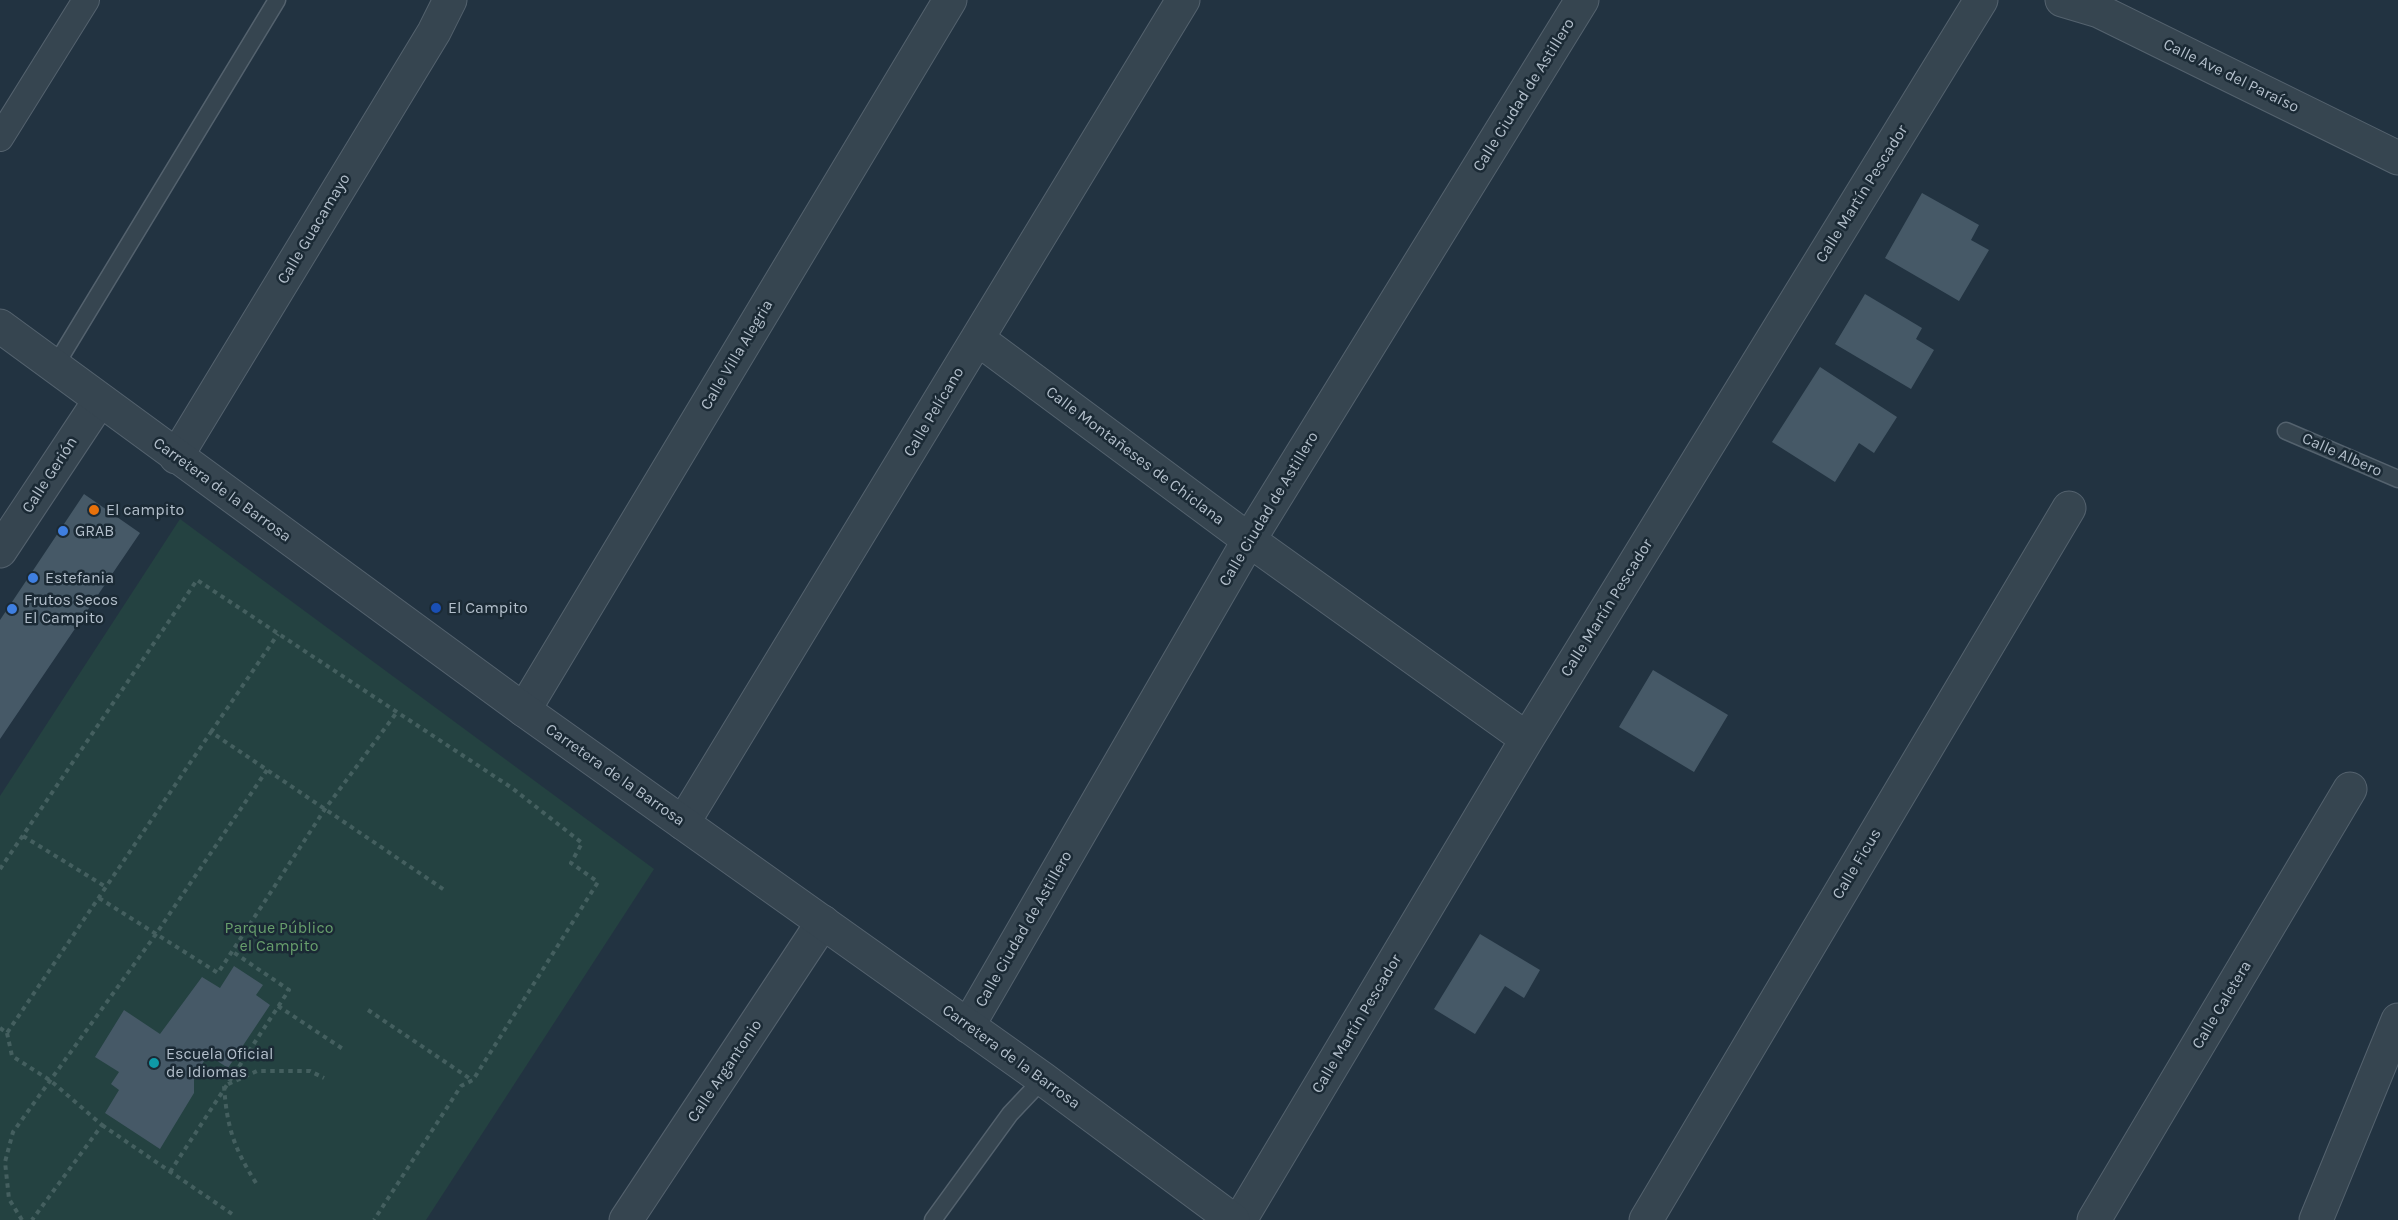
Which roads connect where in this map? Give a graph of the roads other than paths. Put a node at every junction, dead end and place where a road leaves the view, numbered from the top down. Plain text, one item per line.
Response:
1 (87, 0) edge
2 (277, 0) edge
3 (450, 0) edge
4 (950, 0) edge
5 (1184, 0) edge
6 (1582, 0) edge
7 (1981, 0) edge
8 (2062, 0) edge
9 (0, 138) edge
10 (2398, 158) edge
11 (0, 326) edge
12 (978, 339) junction
13 (55, 366) junction
14 (99, 400) junction
15 (2286, 431) dead end
16 (176, 457) junction
17 (2398, 480) edge
18 (2069, 508) dead end
19 (1249, 540) junction
20 (0, 550) edge
21 (525, 710) junction
22 (1527, 739) junction
23 (2350, 789) dead end
24 (683, 823) junction
25 (824, 922) junction
26 (2398, 1020) edge
27 (969, 1026) junction
28 (1043, 1079) junction
29 (626, 1220) edge
30 (933, 1220) edge
31 (1233, 1220) edge
32 (1240, 1220) edge
33 (1646, 1220) edge
34 (2094, 1220) edge
35 (2316, 1220) edge

1 - 9 street
2 - 13 lane
3 - 16 street, Calle Guacamayo
4 - 21 street, Calle Villa Alegria
5 - 12 street, Calle Pelícano
6 - 19 street, Calle Ciudad de Astillero
7 - 22 street, Calle Martín Pescador
8 - 10 street, Calle Ave del Paraíso
11 - 13 street, Carretera de la Barrosa
12 - 19 street, Calle Montañeses de Chiclana
12 - 24 street, Calle Pelícano
13 - 14 street, Carretera de la Barrosa
14 - 16 street, Carretera de la Barrosa
14 - 20 street, Calle Gerión
15 - 17 lane, Calle Albero
16 - 21 street, Carretera de la Barrosa
18 - 33 street, Calle Ficus
19 - 22 street, Calle Montañeses de Chiclana
19 - 27 street, Calle Ciudad de Astillero
21 - 24 street, Carretera de la Barrosa
22 - 32 street, Calle Martín Pescador
23 - 34 street, Calle Caletera
24 - 25 street, Carretera de la Barrosa
25 - 27 street, Carretera de la Barrosa
25 - 29 street, Calle Argantonio
26 - 35 street
27 - 28 street, Carretera de la Barrosa
28 - 30 lane
28 - 31 street, Carretera de la Barrosa

